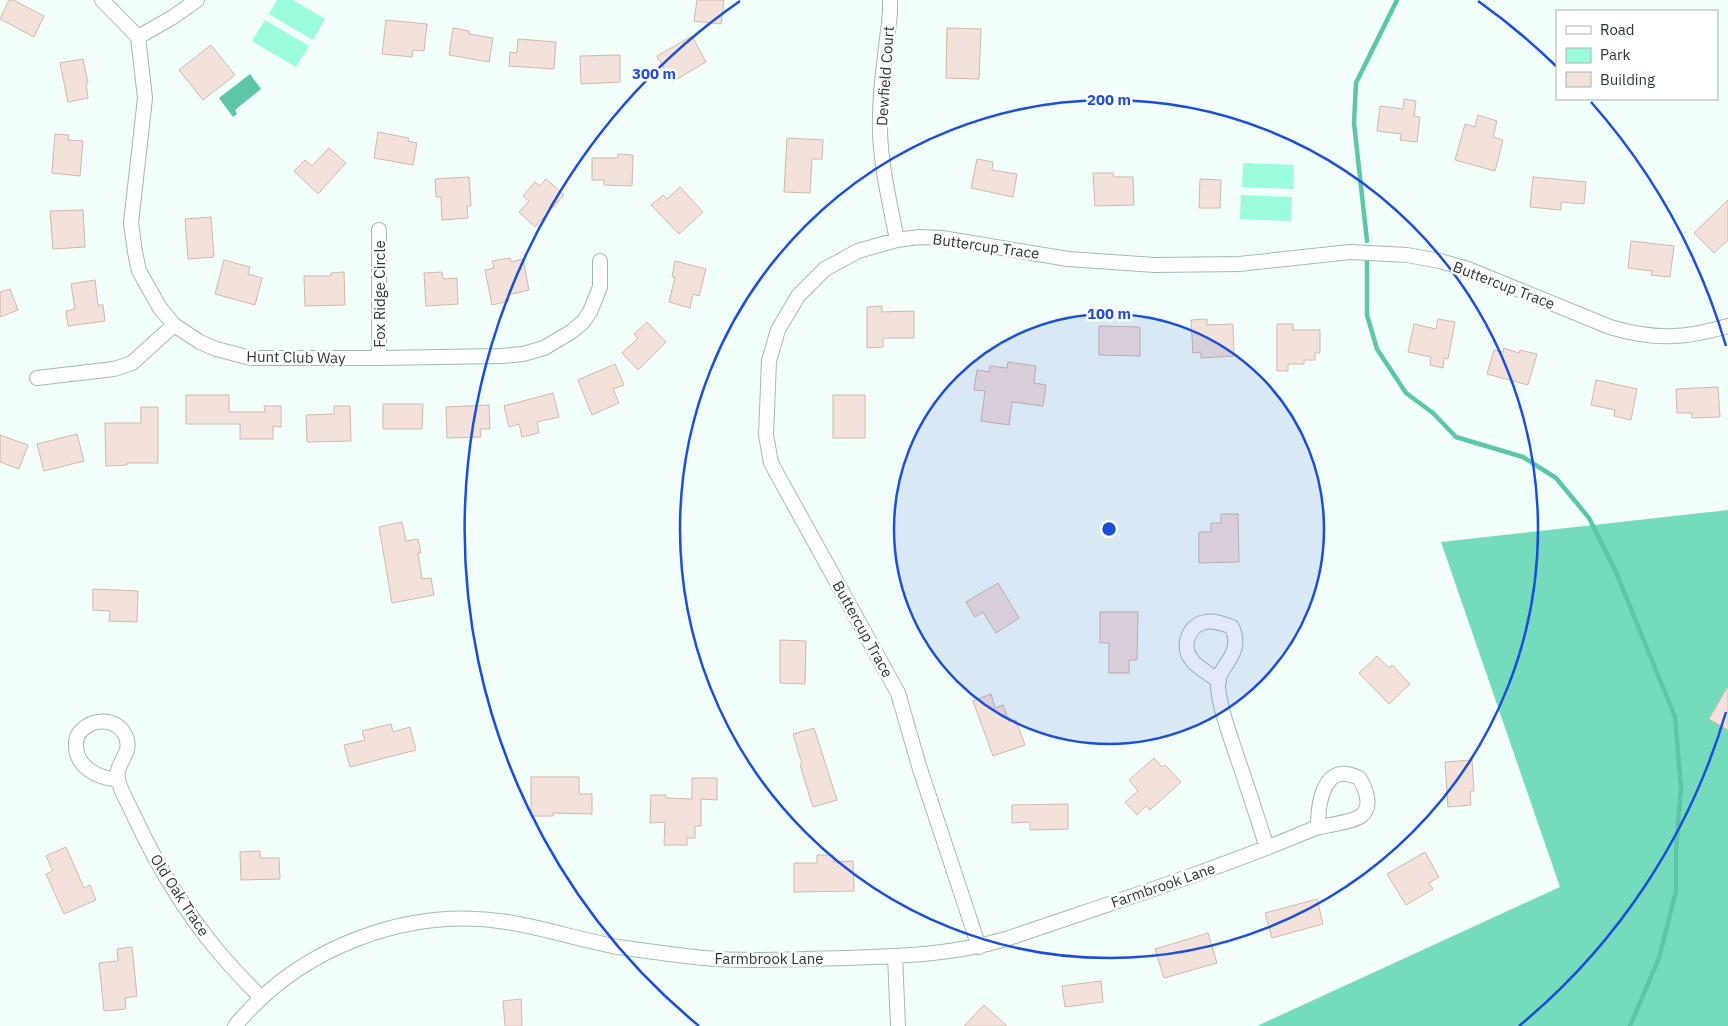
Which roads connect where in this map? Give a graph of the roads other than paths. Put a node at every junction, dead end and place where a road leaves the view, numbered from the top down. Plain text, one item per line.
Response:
1 (102, 0) edge
2 (197, 0) edge
3 (890, 0) edge
4 (138, 37) junction
5 (379, 230) dead end
6 (897, 240) junction
7 (600, 261) dead end
8 (174, 325) junction
9 (1728, 326) edge
10 (379, 358) junction
11 (37, 378) dead end
12 (1219, 681) dead end
13 (118, 780) junction
14 (1318, 827) dead end
15 (1267, 848) junction
16 (979, 947) junction
17 (895, 956) junction
18 (261, 998) junction
19 (235, 1026) edge
20 (898, 1026) edge

1 - 4 street
2 - 4 street
3 - 6 street, Dewfield Court
4 - 8 street, Hunt Club Way
5 - 10 street, Fox Ridge Circle
6 - 9 street, Buttercup Trace
6 - 16 street, Buttercup Trace
7 - 10 street, Hunt Club Way
8 - 10 street, Hunt Club Way
8 - 11 street
12 - 15 street
13 - 13 street
13 - 18 street, Old Oak Trace
14 - 15 street, Farmbrook Lane
15 - 16 street, Farmbrook Lane
16 - 17 street, Farmbrook Lane
17 - 18 street, Farmbrook Lane
17 - 20 street
18 - 19 street, Farmbrook Lane

